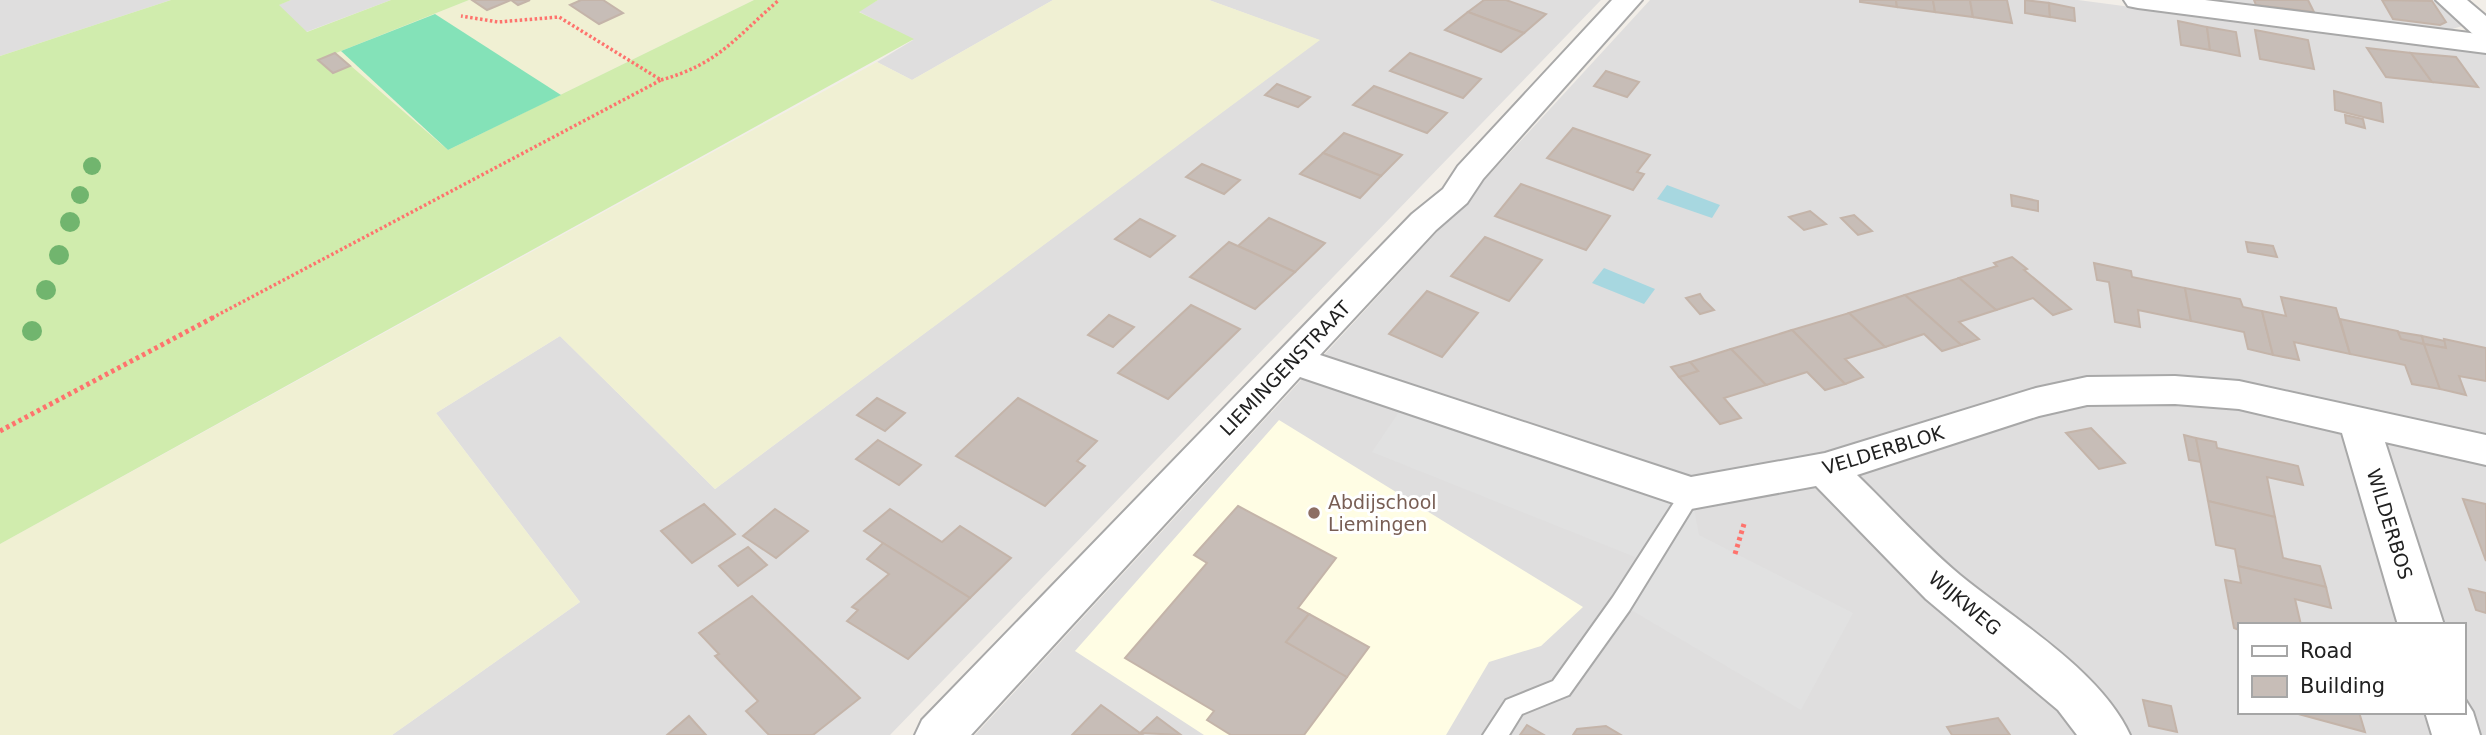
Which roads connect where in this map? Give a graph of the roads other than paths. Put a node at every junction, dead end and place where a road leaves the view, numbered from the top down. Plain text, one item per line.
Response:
1 (1629, 0) edge
2 (2138, 0) edge
3 (2450, 0) edge
4 (2486, 31) edge
5 (2486, 44) edge
6 (1292, 360) junction
7 (2359, 423) junction
8 (2486, 450) edge
9 (1825, 469) junction
10 (1691, 493) junction
11 (2420, 623) edge
12 (2450, 714) edge
13 (939, 735) edge
14 (1494, 735) edge
15 (2106, 735) edge
16 (2456, 735) edge

1 - 6 street, LIEMINGENSTRAAT
2 - 5 street
3 - 4 street
6 - 10 street, VELDERBLOK
6 - 13 street, LIEMINGENSTRAAT
7 - 8 street, VELDERBLOK
7 - 9 street, VELDERBLOK
7 - 11 street, WILDERBOS
9 - 10 street, VELDERBLOK
9 - 15 street, WIJKWEG
10 - 14 lane
12 - 16 street

